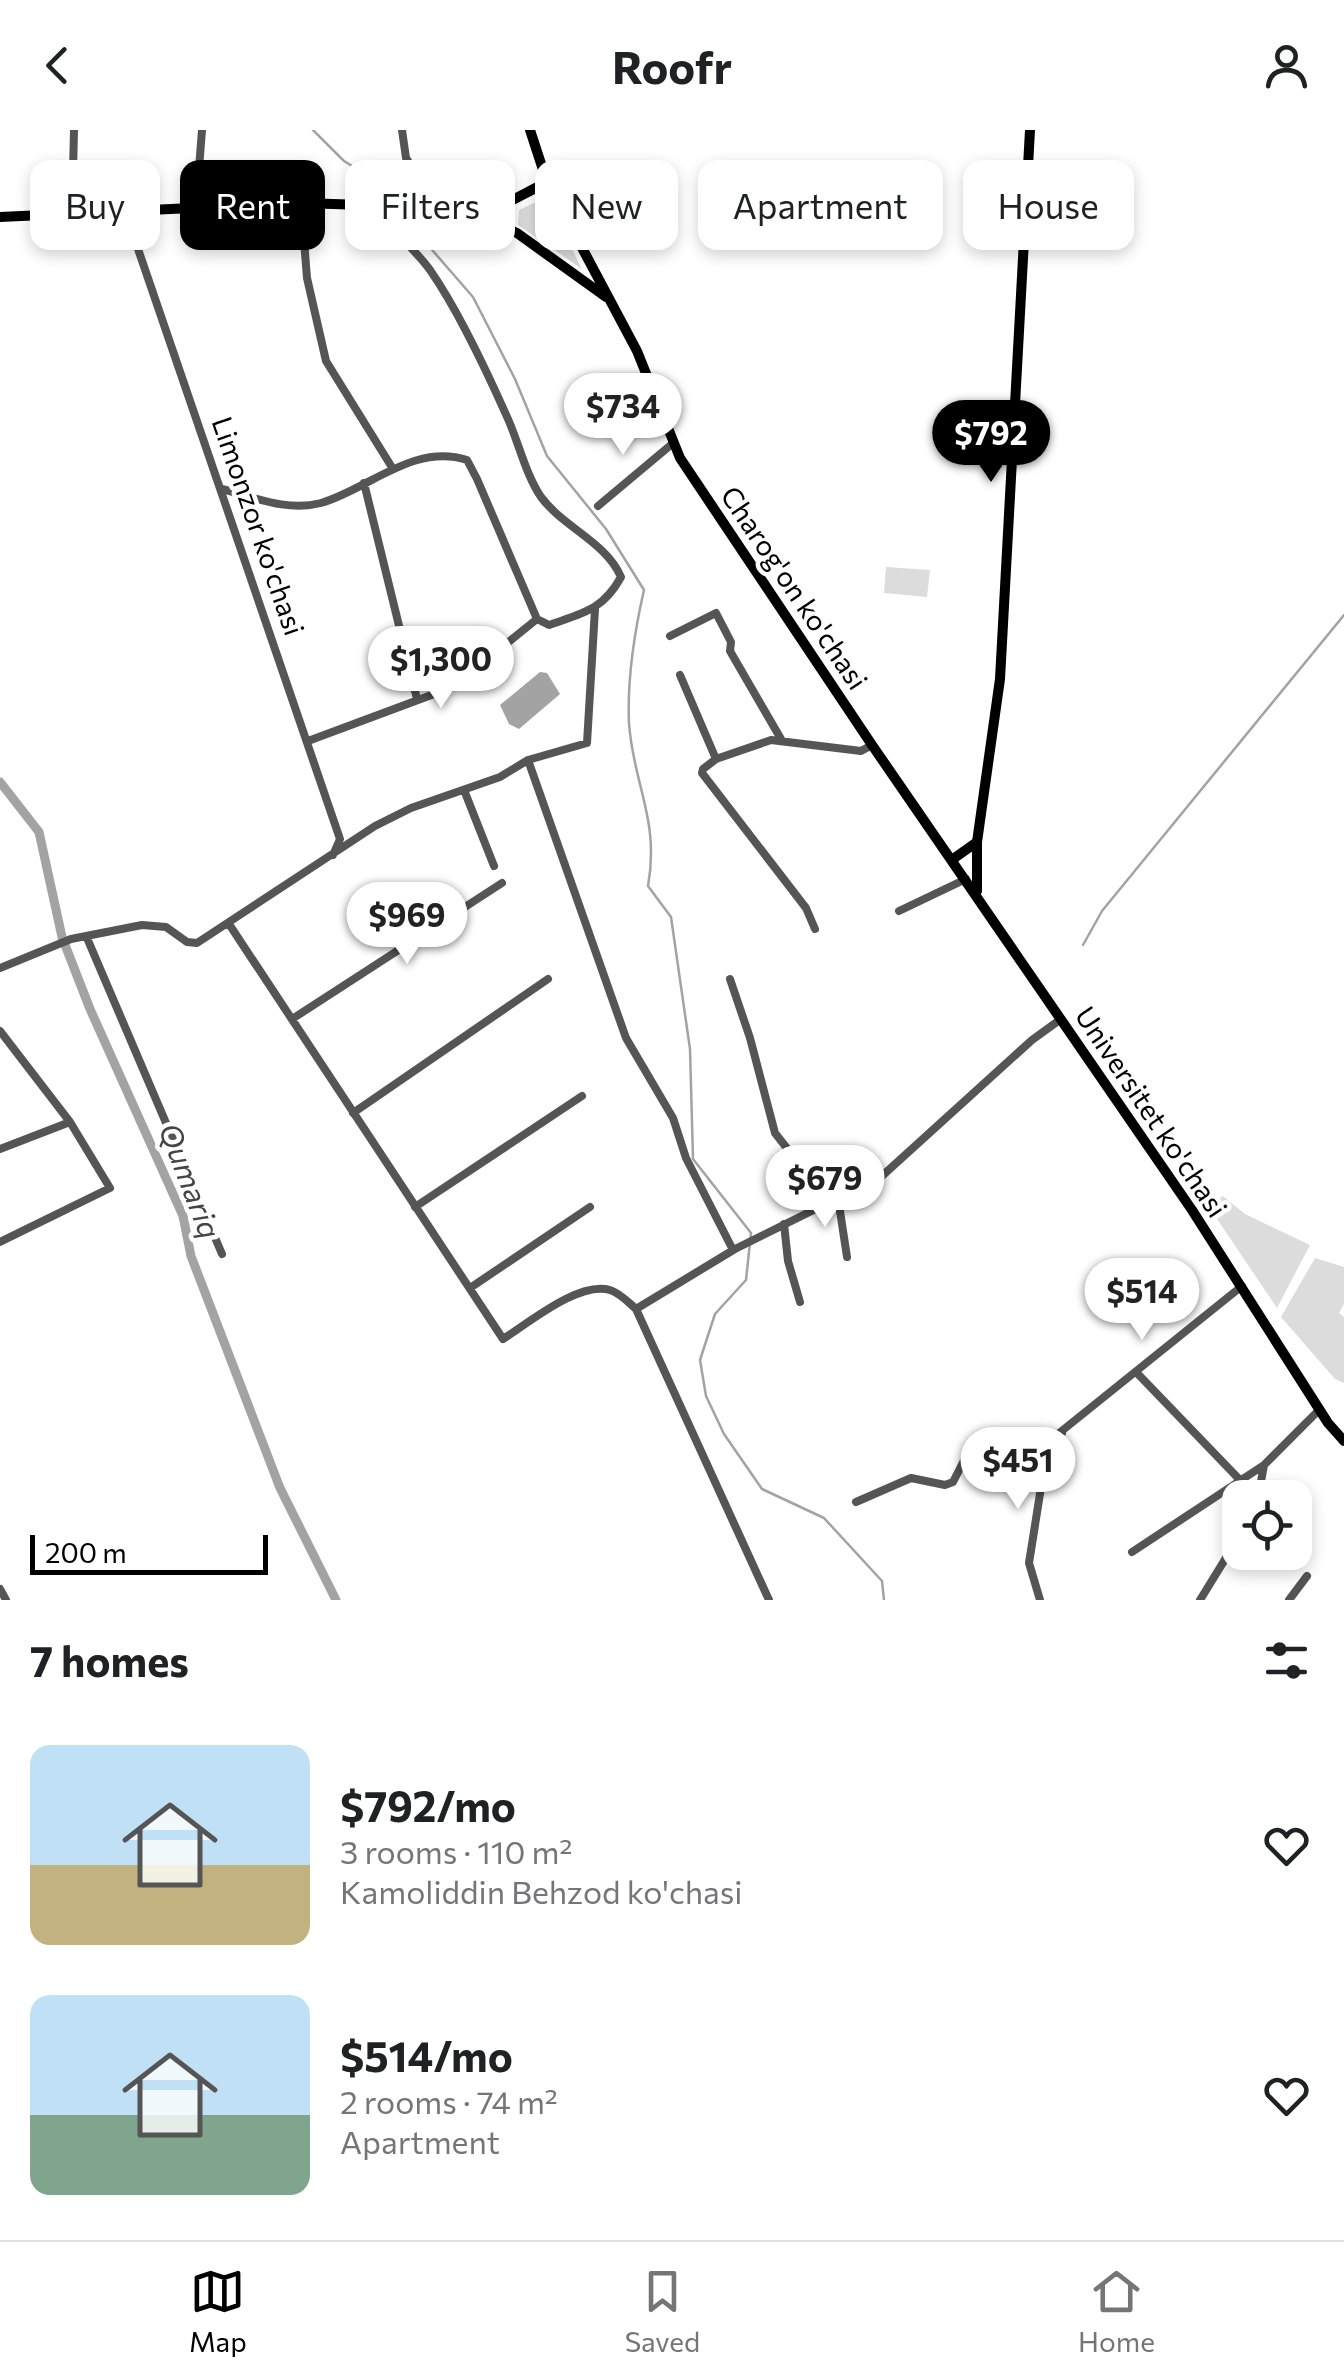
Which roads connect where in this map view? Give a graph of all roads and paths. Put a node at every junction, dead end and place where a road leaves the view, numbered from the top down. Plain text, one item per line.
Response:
1 (74, 130) edge
2 (202, 130) edge
3 (402, 130) edge
4 (530, 130) edge
5 (1030, 130) edge
6 (73, 160) edge
7 (200, 160) edge
8 (407, 160) edge
9 (540, 160) edge
10 (30, 216) edge
11 (0, 217) edge
12 (515, 232) edge
13 (139, 250) edge
14 (304, 250) edge
15 (411, 250) edge
16 (583, 250) edge
17 (610, 300) junction
18 (672, 444) junction
19 (393, 469) junction
20 (364, 484) junction
21 (222, 489) junction
22 (598, 506) dead end
23 (595, 609) junction
24 (537, 619) junction
25 (670, 636) dead end
26 (680, 675) dead end
27 (417, 699) junction
28 (781, 739) junction
29 (308, 741) junction
30 (872, 745) junction
31 (716, 759) junction
32 (528, 760) junction
33 (464, 790) junction
34 (977, 842) junction
35 (333, 855) junction
36 (953, 859) junction
37 (494, 866) dead end
38 (966, 879) junction
39 (502, 883) dead end
40 (977, 895) junction
41 (899, 911) dead end
42 (229, 924) junction
43 (815, 929) dead end
44 (87, 938) junction
45 (0, 968) edge
46 (548, 979) dead end
47 (730, 979) dead end
48 (292, 1018) junction
49 (1061, 1020) junction
50 (0, 1030) edge
51 (582, 1096) dead end
52 (352, 1113) junction
53 (70, 1122) junction
54 (0, 1149) edge
55 (834, 1200) junction
56 (414, 1207) junction
57 (590, 1207) dead end
58 (784, 1224) junction
59 (0, 1242) edge
60 (735, 1249) junction
61 (222, 1254) dead end
62 (848, 1257) dead end
63 (1242, 1286) junction
64 (470, 1288) junction
65 (800, 1302) dead end
66 (636, 1309) junction
67 (1136, 1372) junction
68 (1320, 1409) junction
69 (1064, 1429) junction
70 (1344, 1442) edge
71 (1264, 1465) junction
72 (1239, 1479) junction
73 (1261, 1480) edge
74 (856, 1502) dead end
75 (1132, 1552) dead end
76 (1222, 1564) edge
77 (1307, 1576) dead end
78 (0, 1589) edge
79 (6, 1600) edge
80 (768, 1600) edge
81 (1040, 1600) edge
82 (1200, 1600) edge
83 (1289, 1600) edge

1 - 6 street
2 - 7 street
3 - 8 street
4 - 9 main road, Charog'on ko'chasi
5 - 34 main road
10 - 11 main road
12 - 17 main road
13 - 21 street, Limonzor ko'chasi
14 - 19 street
15 - 23 street
16 - 17 main road, Charog'on ko'chasi
17 - 18 main road, Charog'on ko'chasi
18 - 22 street
18 - 30 main road, Charog'on ko'chasi
19 - 20 street
19 - 24 street
20 - 21 street
20 - 27 street
21 - 29 street, Limonzor ko'chasi
23 - 24 street
23 - 32 street
24 - 27 street
25 - 28 street
26 - 31 street
27 - 29 street
28 - 30 street
28 - 31 street
29 - 35 street, Limonzor ko'chasi
30 - 36 main road, Charog'on ko'chasi
31 - 43 street
32 - 33 street
32 - 60 street
33 - 35 street
33 - 37 street
34 - 36 main road
34 - 40 main road
35 - 42 street
36 - 38 main road, Universitet ko'chasi
38 - 40 main road, Universitet ko'chasi
38 - 41 street
39 - 48 street
40 - 49 main road, Universitet ko'chasi
42 - 44 street
42 - 48 street
44 - 45 street
44 - 61 street
46 - 52 street
47 - 55 street
48 - 52 street
49 - 55 street
49 - 63 main road, Universitet ko'chasi
50 - 53 street
51 - 56 street
52 - 56 street
53 - 54 street
53 - 59 street
55 - 58 street
55 - 62 street
56 - 64 street
57 - 64 street
58 - 60 street
58 - 65 street
60 - 66 street
63 - 67 street
63 - 68 main road, Universitet ko'chasi
64 - 66 street
66 - 80 street
67 - 69 street
67 - 72 street
68 - 70 main road, Universitet ko'chasi
68 - 71 street
69 - 74 street
69 - 81 street
71 - 72 street
71 - 73 street
72 - 75 street
76 - 82 street
77 - 83 street
78 - 79 street

